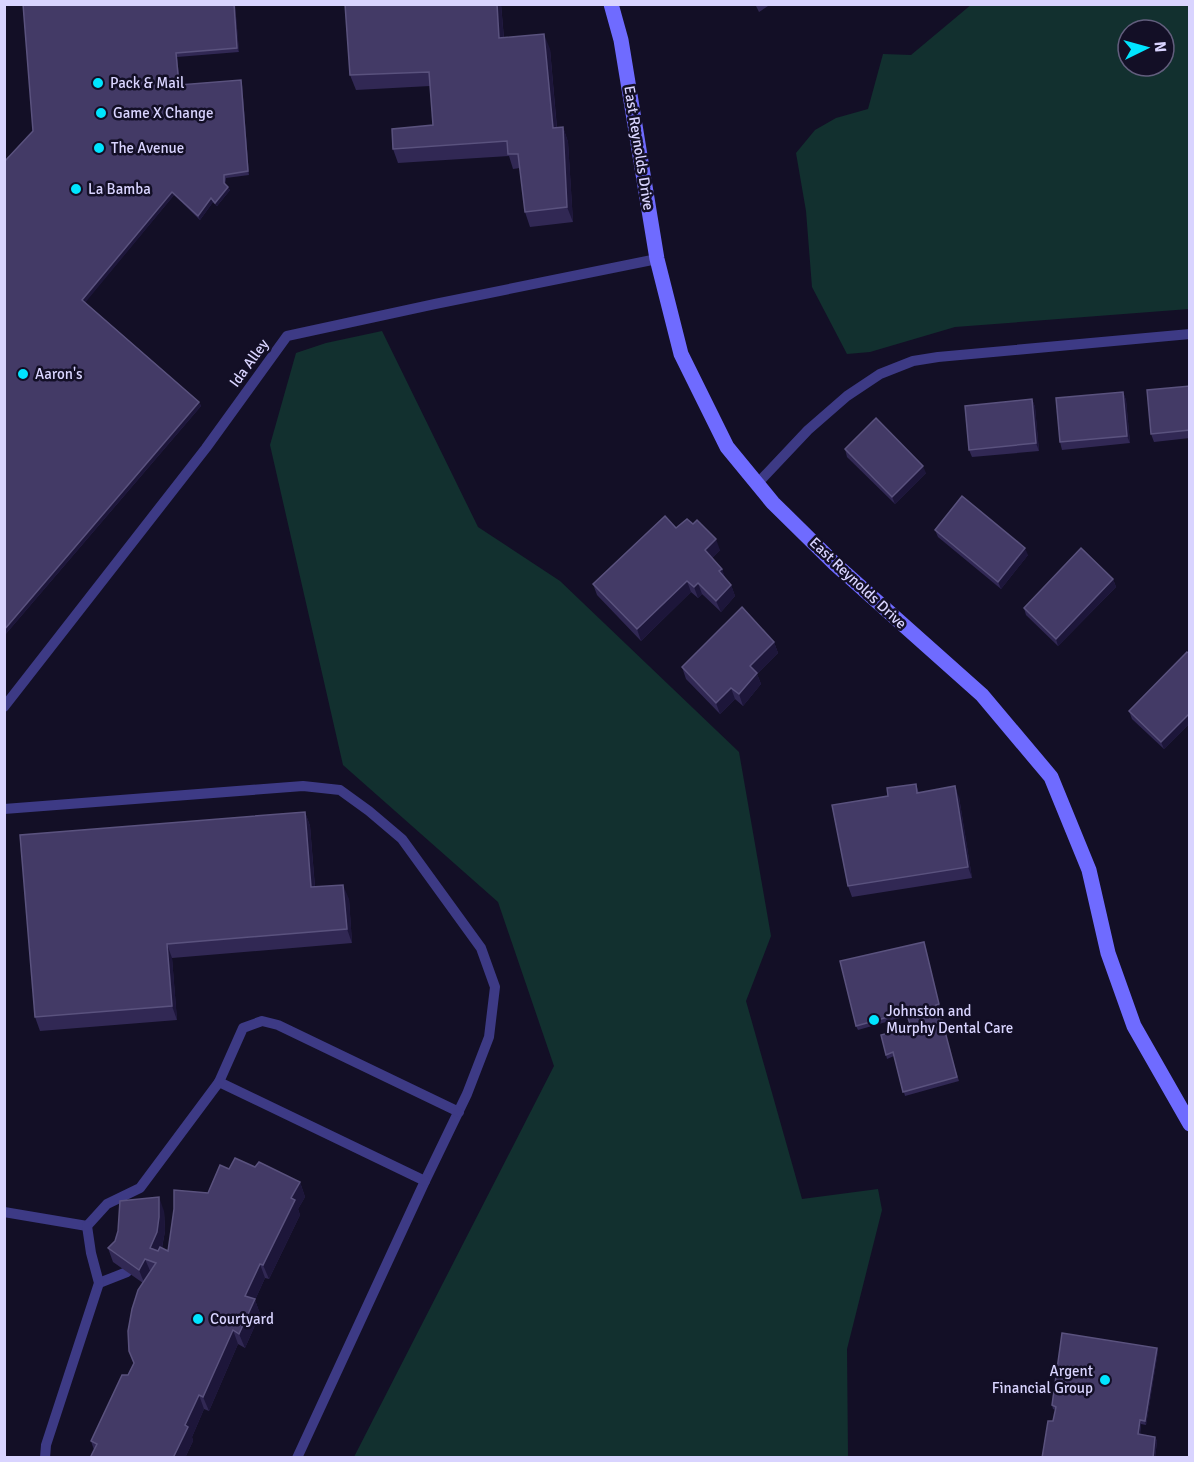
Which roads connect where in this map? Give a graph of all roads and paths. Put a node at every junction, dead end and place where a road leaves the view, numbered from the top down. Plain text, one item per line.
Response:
1 (611, 4) edge
2 (657, 259) junction
3 (1190, 334) edge
4 (758, 484) junction
5 (4, 707) edge
6 (4, 809) edge
7 (219, 1082) junction
8 (459, 1112) junction
9 (1190, 1124) edge
10 (425, 1181) junction
11 (4, 1212) edge
12 (87, 1226) junction
13 (127, 1272) edge
14 (99, 1283) junction
15 (45, 1458) edge
16 (297, 1458) edge

1 - 2 street, East Reynolds Drive
2 - 4 street, East Reynolds Drive
2 - 5 lane, Ida Alley
3 - 4 lane
4 - 9 street, East Reynolds Drive
6 - 8 lane
7 - 8 lane
7 - 10 lane
7 - 12 lane
8 - 10 lane
10 - 16 lane
11 - 12 lane
12 - 14 lane
13 - 14 lane
14 - 15 lane

